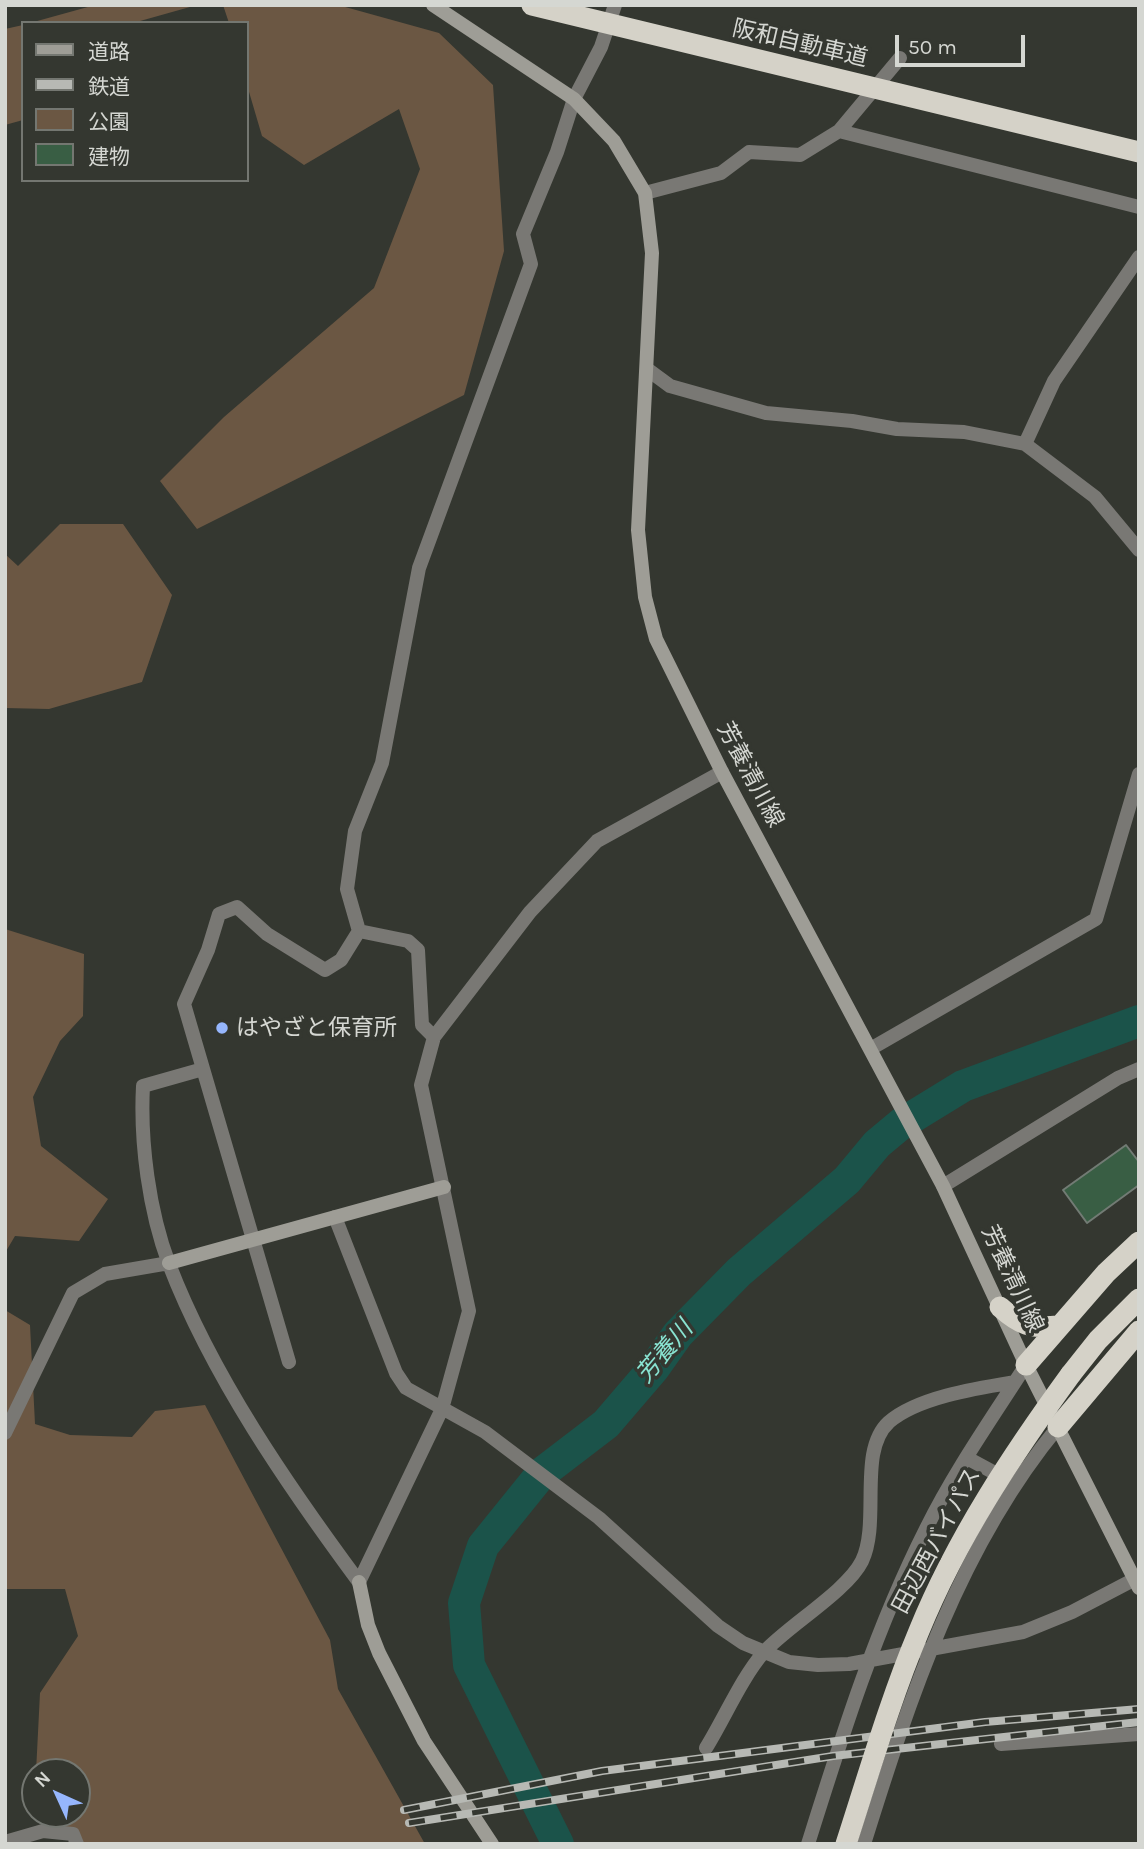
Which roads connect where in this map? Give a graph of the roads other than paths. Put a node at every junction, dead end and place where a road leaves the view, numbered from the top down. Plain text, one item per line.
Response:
1 (433, 5) edge
2 (532, 5) edge
3 (615, 5) edge
4 (900, 58) dead end
5 (574, 99) junction
6 (839, 131) junction
7 (1139, 152) edge
8 (645, 193) junction
9 (1139, 207) edge
10 (1139, 257) edge
11 (647, 369) junction
12 (1025, 444) junction
13 (1139, 550) edge
14 (722, 772) junction
15 (1139, 774) edge
16 (359, 931) junction
17 (434, 1037) junction
18 (872, 1048) junction
19 (203, 1069) junction
20 (1139, 1069) edge
21 (940, 1180) junction
22 (444, 1187) junction
23 (335, 1217) junction
24 (252, 1240) junction
25 (1139, 1242) edge
26 (169, 1262) junction
27 (1139, 1299) edge
28 (1000, 1307) junction
29 (1058, 1326) junction
30 (1139, 1331) edge
31 (289, 1362) dead end
32 (1021, 1373) junction
33 (442, 1409) junction
34 (1058, 1427) junction
35 (5, 1433) edge
36 (967, 1458) junction
37 (1009, 1494) junction
38 (359, 1582) junction
39 (1137, 1583) edge
40 (930, 1650) junction
41 (763, 1654) junction
42 (867, 1661) junction
43 (1139, 1734) edge
44 (1001, 1744) dead end
45 (706, 1748) dead end
46 (5, 1842) edge
47 (77, 1844) edge
48 (492, 1844) edge
49 (808, 1844) edge
50 (846, 1844) edge
51 (864, 1844) edge

1 - 5 main road, 芳養清川線
2 - 7 highway, 阪和自動車道, bridge
3 - 5 street
4 - 6 street
5 - 8 main road, 芳養清川線
5 - 16 street
6 - 8 street
6 - 9 street
8 - 11 main road, 芳養清川線
10 - 12 street
11 - 12 street
11 - 14 main road, 芳養清川線
12 - 13 street
14 - 17 street
14 - 18 main road, 芳養清川線
15 - 18 street
16 - 17 street
16 - 19 street
17 - 22 street
18 - 21 main road, 芳養清川線
19 - 24 street
19 - 26 street
20 - 21 street
21 - 28 main road, 芳養清川線
22 - 23 main road
22 - 33 street
23 - 24 main road
23 - 33 street
24 - 26 main road
24 - 31 street
25 - 29 highway
26 - 35 street
26 - 38 street
27 - 50 highway, 田辺西バイパス, bridge
28 - 29 highway
28 - 32 main road, 芳養清川線
29 - 32 highway
30 - 34 highway
32 - 34 main road, 芳養清川線
32 - 36 street
32 - 41 street
33 - 38 street
33 - 41 street
34 - 37 street
34 - 39 main road, 芳養清川線
36 - 37 street
36 - 42 street
37 - 40 street
38 - 48 main road
39 - 40 street
40 - 42 street
40 - 51 street
41 - 42 street
41 - 45 street
42 - 49 street
43 - 44 street
46 - 47 street

